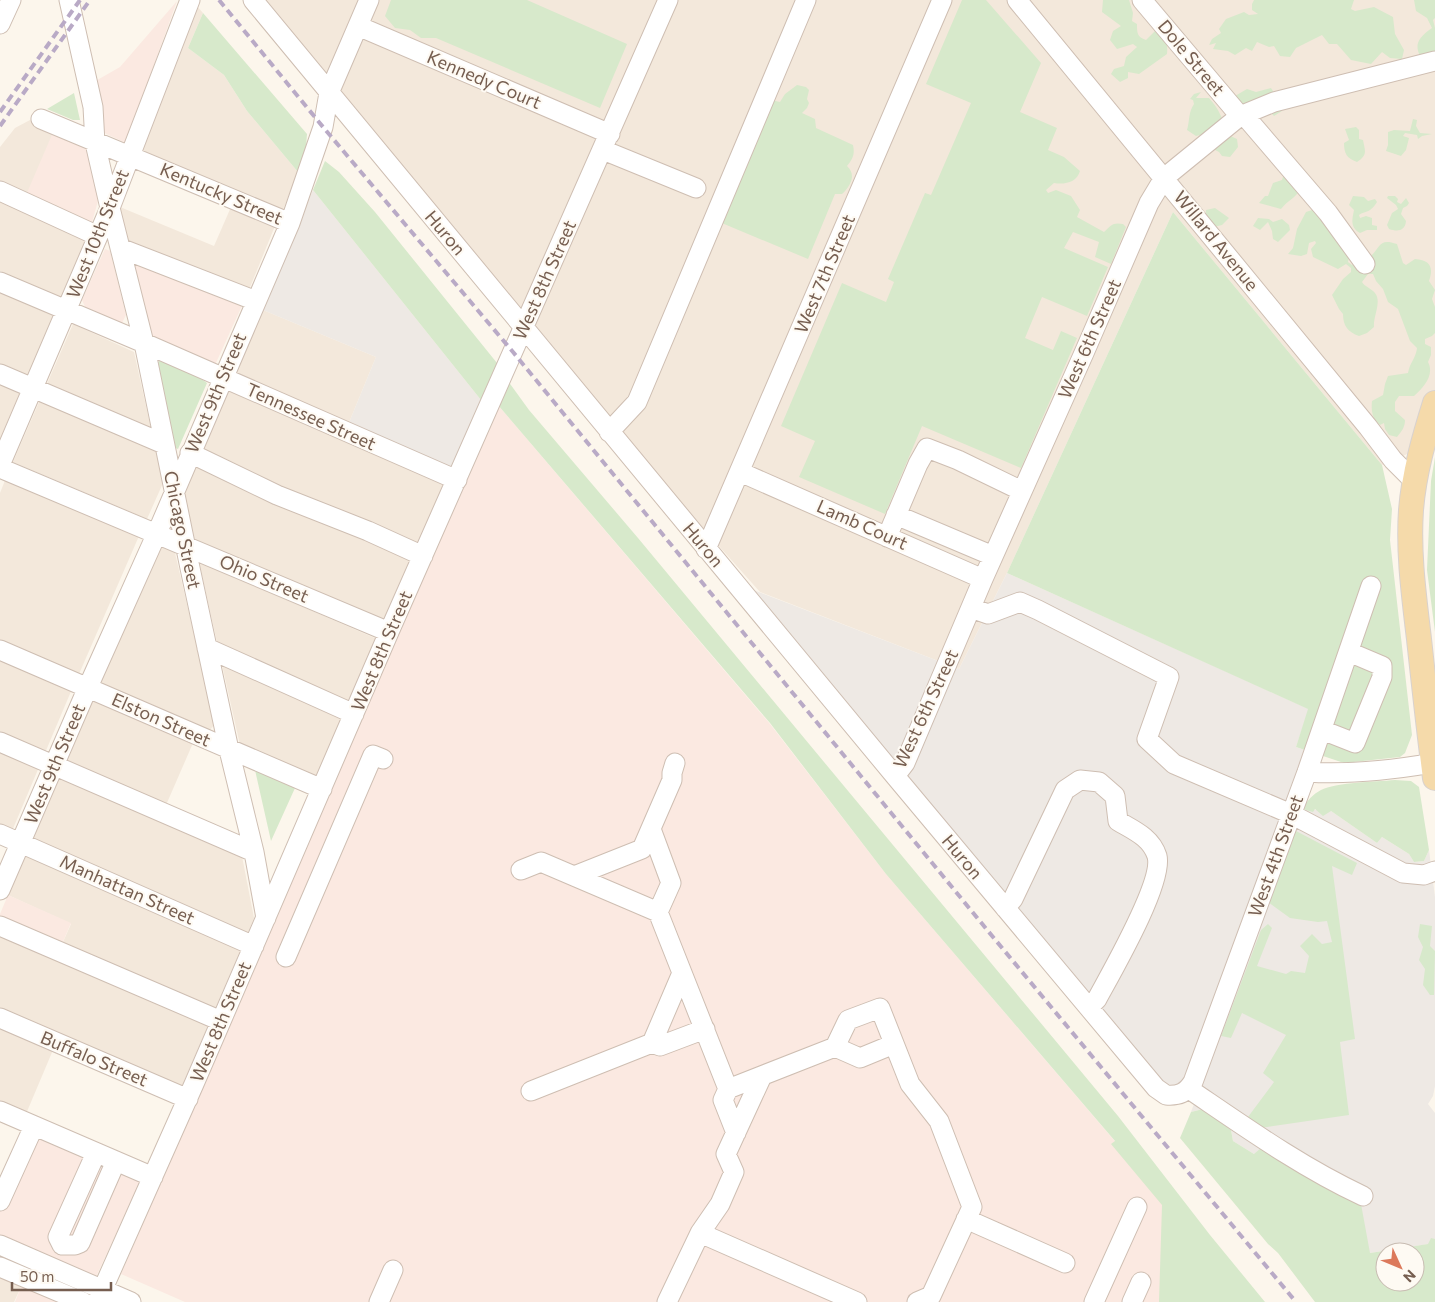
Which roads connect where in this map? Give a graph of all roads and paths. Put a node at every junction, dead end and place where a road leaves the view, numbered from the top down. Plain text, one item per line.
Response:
1 (58, 0) edge
2 (69, 0) edge
3 (190, 0) edge
4 (253, 0) edge
5 (369, 0) edge
6 (668, 0) edge
7 (806, 0) edge
8 (942, 0) edge
9 (1017, 0) edge
10 (1142, 0) edge
11 (358, 26) junction
12 (1435, 61) edge
13 (329, 93) junction
14 (1242, 115) junction
15 (41, 119) dead end
16 (606, 142) junction
17 (95, 143) junction
18 (129, 155) junction
19 (1164, 178) junction
20 (696, 188) dead end
21 (0, 191) edge
22 (110, 208) junction
23 (290, 223) junction
24 (98, 236) junction
25 (120, 248) junction
26 (1365, 264) dead end
27 (0, 282) edge
28 (256, 301) junction
29 (67, 310) junction
30 (523, 328) junction
31 (144, 343) junction
32 (0, 374) edge
33 (222, 378) junction
34 (33, 389) junction
35 (1435, 403) edge
36 (609, 432) junction
37 (164, 444) junction
38 (190, 453) junction
39 (0, 466) edge
40 (740, 472) junction
41 (457, 480) junction
42 (1415, 482) junction
43 (174, 491) junction
44 (1022, 491) junction
45 (896, 515) junction
46 (157, 534) junction
47 (887, 536) junction
48 (185, 545) junction
49 (706, 548) junction
50 (423, 556) junction
51 (993, 556) junction
52 (983, 579) junction
53 (1371, 586) dead end
54 (971, 608) junction
55 (389, 632) junction
56 (207, 648) junction
57 (0, 650) edge
58 (1348, 652) junction
59 (88, 687) junction
60 (354, 714) junction
61 (1320, 735) junction
62 (0, 742) edge
63 (229, 750) junction
64 (384, 759) dead end
65 (675, 763) dead end
66 (54, 765) junction
67 (1434, 770) edge
68 (1307, 772) junction
69 (894, 776) junction
70 (322, 789) junction
71 (1291, 814) junction
72 (651, 829) junction
73 (0, 834) edge
74 (21, 843) junction
75 (254, 852) junction
76 (521, 870) dead end
77 (1435, 871) edge
78 (574, 876) junction
79 (0, 890) edge
80 (1005, 908) junction
81 (658, 912) junction
82 (266, 918) junction
83 (0, 926) edge
84 (254, 946) junction
85 (286, 956) dead end
86 (682, 973) junction
87 (1088, 1008) junction
88 (0, 1018) edge
89 (222, 1021) junction
90 (705, 1029) junction
91 (652, 1043) junction
92 (894, 1044) junction
93 (835, 1047) junction
94 (762, 1076) junction
95 (728, 1089) junction
96 (1189, 1089) junction
97 (531, 1091) dead end
98 (188, 1100) junction
99 (0, 1111) edge
100 (34, 1126) junction
101 (736, 1133) junction
102 (96, 1153) junction
103 (116, 1161) junction
104 (153, 1177) junction
105 (1363, 1196) dead end
106 (0, 1201) edge
107 (1137, 1206) dead end
108 (966, 1219) junction
109 (700, 1233) junction
110 (0, 1244) edge
111 (62, 1245) junction
112 (1065, 1263) dead end
113 (50, 1266) junction
114 (0, 1267) edge
115 (392, 1270) dead end
116 (1141, 1282) dead end
117 (100, 1296) edge
118 (83, 1302) edge
119 (131, 1302) edge
120 (379, 1302) edge
121 (667, 1302) edge
122 (857, 1302) edge
123 (918, 1302) edge
124 (1094, 1302) edge
125 (1132, 1302) edge

1 - 17 street, Chicago Street
2 - 17 street, Chicago Street
3 - 18 street, West 10th Street
4 - 13 street, Huron
5 - 11 street, West 9th Street
6 - 16 street, West 8th Street
7 - 36 street
8 - 40 street, West 7th Street
9 - 19 street, Willard Avenue
10 - 14 street, Dole Street
11 - 13 street, West 9th Street
11 - 16 street, Kennedy Court
12 - 14 street, West 6th Street
13 - 23 street, West 9th Street
13 - 30 street, Huron
14 - 19 street, West 6th Street
14 - 26 street, Dole Street
15 - 17 street, Kentucky Street
16 - 20 street, Kennedy Court
16 - 30 street, West 8th Street
17 - 18 street, Kentucky Street
17 - 22 street, Chicago Street
18 - 22 street, West 10th Street
18 - 23 street, Kentucky Street
19 - 42 street, Willard Avenue
19 - 44 street, West 6th Street
21 - 24 street
22 - 24 street, West 10th Street
22 - 25 street, Chicago Street
23 - 28 street, West 9th Street
24 - 29 street, West 10th Street
25 - 28 street
25 - 31 street, Chicago Street
27 - 29 street, Tennessee Street
28 - 33 street, West 9th Street
29 - 31 street, Tennessee Street
29 - 34 street, West 10th Street
30 - 36 street, Huron
30 - 41 street, West 8th Street
31 - 33 street, Tennessee Street
31 - 37 street, Chicago Street
32 - 34 street
33 - 38 street, West 9th Street
33 - 41 street, Tennessee Street
34 - 37 street
34 - 39 street, West 10th Street
35 - 42 main road
36 - 49 street, Huron
37 - 43 street, Chicago Street
38 - 43 street, West 9th Street
38 - 50 street
39 - 46 street, Ohio Street
40 - 47 street, Lamb Court
40 - 49 street, West 7th Street
41 - 50 street, West 8th Street
42 - 67 main road
43 - 46 street, West 9th Street
43 - 48 street, Chicago Street
44 - 45 street
44 - 51 street, West 6th Street
45 - 47 street
45 - 51 street
46 - 48 street, Ohio Street
46 - 59 street, West 9th Street
47 - 52 street, Lamb Court
48 - 55 street, Ohio Street
48 - 56 street, Chicago Street
49 - 69 street, Huron
50 - 55 street, West 8th Street
51 - 52 street, West 6th Street
52 - 54 street, West 6th Street
53 - 58 street, West 4th Street
54 - 69 street, West 6th Street
54 - 71 street
55 - 60 street, West 8th Street
56 - 60 street
56 - 63 street, Chicago Street
57 - 59 street, Elston Street
58 - 61 street, West 4th Street
58 - 61 street
59 - 63 street, Elston Street
59 - 66 street, West 9th Street
60 - 70 street, West 8th Street
61 - 68 street, West 4th Street
62 - 66 street
63 - 70 street, Elston Street
63 - 75 street, Chicago Street
64 - 85 street
65 - 72 street
66 - 74 street, West 9th Street
66 - 75 street
67 - 68 street
68 - 71 street, West 4th Street
69 - 80 street, Huron
70 - 82 street, West 8th Street
71 - 77 street
71 - 96 street, West 4th Street
72 - 78 street
72 - 81 street
73 - 74 street, Manhattan Street
74 - 79 street, West 9th Street
74 - 84 street, Manhattan Street
75 - 82 street, Chicago Street
76 - 78 street
78 - 81 street
80 - 87 street, Huron
80 - 87 street
81 - 86 street
82 - 84 street, West 8th Street
83 - 89 street
84 - 89 street, West 8th Street
86 - 90 street
86 - 91 street
87 - 96 street, Huron
88 - 98 street, Buffalo Street
89 - 98 street, West 8th Street
90 - 91 street
90 - 95 street
91 - 97 street
92 - 93 street
92 - 93 street
92 - 108 street
93 - 94 street
94 - 95 street
94 - 101 street
95 - 101 street
96 - 105 street
98 - 104 street, West 8th Street
99 - 100 street
100 - 102 street
100 - 106 street
101 - 109 street
102 - 103 street
102 - 111 street
103 - 104 street
103 - 111 street
104 - 117 street, West 8th Street
107 - 124 street
108 - 112 street
108 - 123 street
109 - 121 street
109 - 122 street
110 - 113 street
111 - 113 street
113 - 117 street
114 - 118 street
115 - 120 street
116 - 125 street
117 - 119 street

